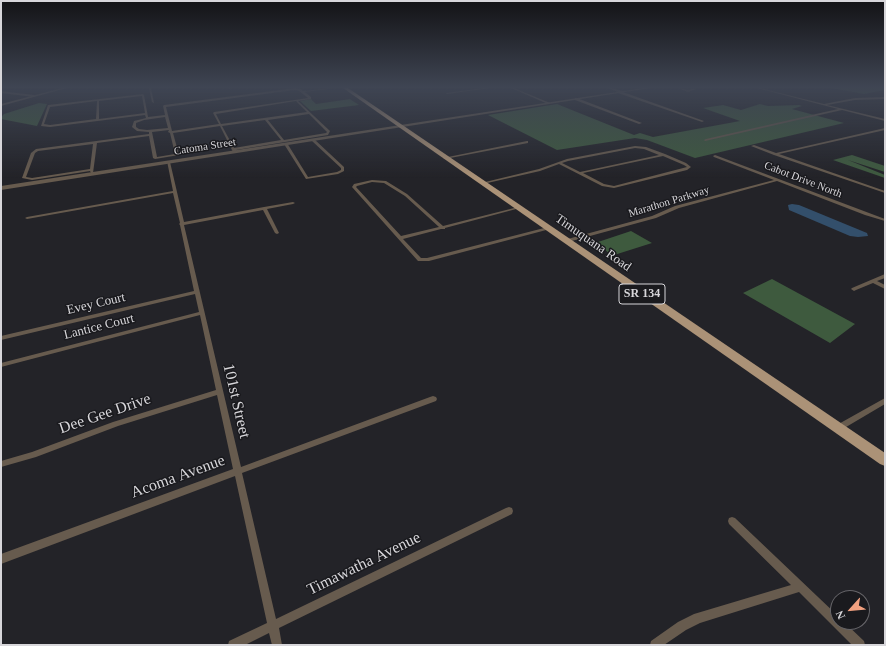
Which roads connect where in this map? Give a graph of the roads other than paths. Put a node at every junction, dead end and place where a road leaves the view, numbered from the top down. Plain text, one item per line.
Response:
1 (45, 118) edge
2 (120, 118) edge
3 (143, 118) edge
4 (167, 118) edge
5 (217, 118) edge
6 (272, 118) edge
7 (314, 118) edge
8 (389, 118) edge
9 (451, 118) edge
10 (627, 118) edge
11 (695, 118) edge
12 (802, 118) edge
13 (266, 119) junction
14 (96, 120) joint
15 (703, 121) dead end
16 (640, 123) dead end
17 (221, 125) junction
18 (400, 126) junction
19 (885, 129) edge
20 (170, 130) junction
21 (150, 133) junction
22 (313, 140) junction
23 (706, 140) dead end
24 (94, 142) junction
25 (284, 142) junction
26 (527, 142) dead end
27 (753, 146) dead end
28 (235, 150) junction
29 (775, 154) junction
30 (664, 155) junction
31 (715, 156) dead end
32 (445, 158) junction
33 (166, 160) junction
34 (559, 163) junction
35 (92, 172) junction
36 (580, 173) junction
37 (777, 180) junction
38 (483, 183) junction
39 (1, 188) edge
40 (174, 192) junction
41 (885, 192) edge
42 (293, 203) dead end
43 (264, 208) junction
44 (518, 208) junction
45 (27, 218) dead end
46 (885, 220) edge
47 (181, 224) junction
48 (443, 228) junction
49 (548, 228) junction
50 (277, 233) dead end
51 (400, 238) junction
52 (566, 241) junction
53 (885, 276) edge
54 (873, 281) junction
55 (885, 287) edge
56 (854, 289) dead end
57 (196, 292) junction
58 (202, 313) junction
59 (1, 338) edge
60 (1, 365) edge
61 (219, 392) junction
62 (433, 399) dead end
63 (885, 401) edge
64 (838, 428) junction
65 (885, 460) edge
66 (1, 464) edge
67 (238, 471) junction
68 (509, 511) dead end
69 (732, 521) dead end
70 (1, 559) edge
71 (800, 587) junction
72 (272, 625) junction
73 (233, 645) edge
74 (277, 645) edge
75 (654, 645) edge
76 (860, 645) edge

1 - 14 street
2 - 14 street
3 - 21 street
4 - 20 street
5 - 17 street
6 - 13 street
7 - 25 street
8 - 18 main road, Timuquana Road / SR 134
9 - 18 street, Catoma Street
10 - 16 street
11 - 15 street
12 - 23 street
13 - 17 street
13 - 25 street
17 - 20 street
17 - 28 street
18 - 22 street, Catoma Street
18 - 32 main road, Timuquana Road / SR 134
19 - 29 street
20 - 21 street
20 - 33 street
21 - 24 street
21 - 33 street
22 - 25 street, Catoma Street
22 - 25 street
24 - 35 street
24 - 35 street
25 - 28 street, Catoma Street
26 - 32 street
27 - 29 street
28 - 33 street, Catoma Street
29 - 41 street
30 - 34 street
30 - 36 street
30 - 36 street
31 - 37 street, Cabot Drive North
32 - 38 main road, Timuquana Road / SR 134
33 - 35 street, Catoma Street
33 - 40 street, 101st Street
34 - 36 street
34 - 38 street
35 - 39 street, Catoma Street
37 - 46 street, Cabot Drive North
37 - 52 street, Marathon Parkway
38 - 44 main road, Timuquana Road / SR 134
40 - 45 street
40 - 47 street, 101st Street
42 - 43 street
43 - 47 street
43 - 50 street
44 - 48 street
44 - 49 main road, Timuquana Road / SR 134
47 - 57 street, 101st Street
48 - 51 street
48 - 51 street
49 - 51 street
49 - 52 main road, Timuquana Road / SR 134
52 - 64 main road, Timuquana Road / SR 134
53 - 54 street
54 - 55 street
54 - 56 street
57 - 58 street, 101st Street
57 - 59 street, Evey Court
58 - 60 street, Lantice Court
58 - 61 street, 101st Street
61 - 66 street, Dee Gee Drive
61 - 67 street, 101st Street
62 - 67 street, Acoma Avenue
63 - 64 street
64 - 65 main road, Timuquana Road / SR 134
67 - 70 street, Acoma Avenue
67 - 72 street, 101st Street
68 - 72 street, Timawatha Avenue
69 - 71 street
71 - 75 street
71 - 76 street
72 - 73 street, Timawatha Avenue
72 - 74 street, 101st Street

